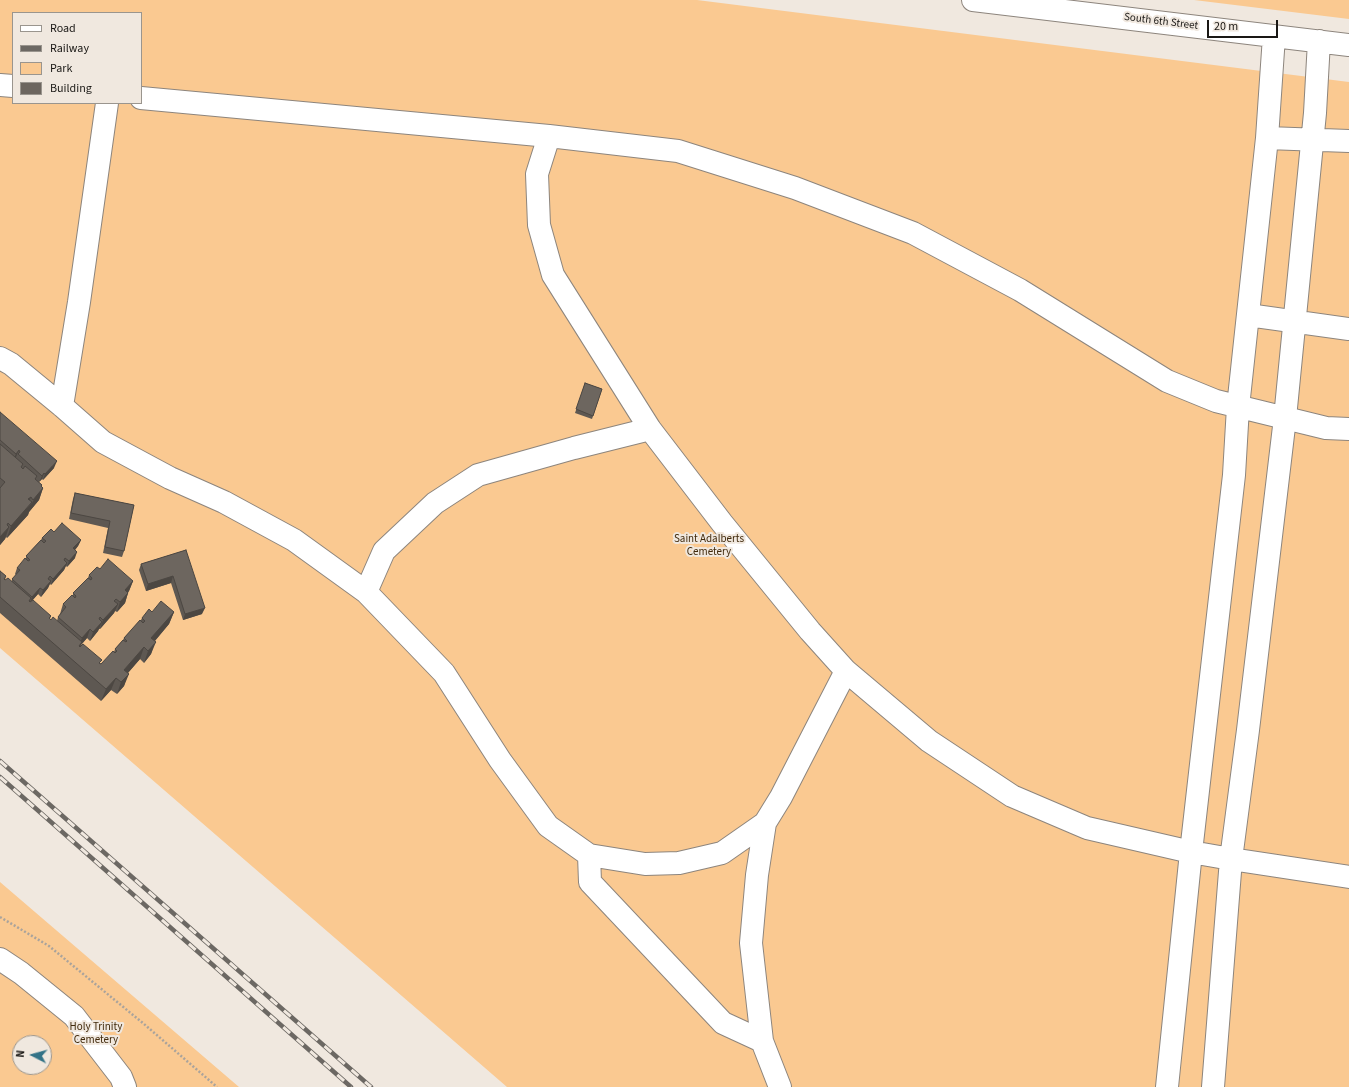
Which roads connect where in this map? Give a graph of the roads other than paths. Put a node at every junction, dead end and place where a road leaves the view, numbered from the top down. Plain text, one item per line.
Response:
1 (974, 0) edge
2 (1274, 36) junction
3 (1320, 41) junction
4 (1349, 45) edge
5 (0, 85) edge
6 (12, 86) edge
7 (142, 98) edge
8 (107, 104) edge
9 (549, 136) junction
10 (1267, 138) junction
11 (1312, 139) junction
12 (1349, 141) edge
13 (1248, 315) junction
14 (1294, 322) junction
15 (1349, 329) edge
16 (0, 358) edge
17 (62, 406) junction
18 (1238, 407) junction
19 (1285, 418) junction
20 (650, 429) junction
21 (1349, 429) edge
22 (366, 592) junction
23 (846, 671) junction
24 (765, 822) junction
25 (1191, 852) junction
26 (589, 855) junction
27 (1231, 859) junction
28 (1349, 877) edge
29 (0, 959) edge
30 (762, 1041) junction
31 (125, 1087) edge
32 (780, 1087) edge
33 (1167, 1087) edge
34 (1213, 1087) edge

1 - 2 street, South 6th Street
2 - 3 street, South 6th Street
2 - 10 street
3 - 4 street, South 6th Street
3 - 11 street
5 - 6 street
7 - 9 street
8 - 17 street
9 - 18 street
9 - 20 street
10 - 11 street
10 - 13 street
11 - 12 street
11 - 14 street
13 - 14 street
13 - 18 street
14 - 15 street
14 - 19 street
16 - 17 street
17 - 22 street
18 - 19 street
18 - 25 street
19 - 21 street
19 - 27 street
20 - 22 street
20 - 23 street
22 - 26 street
23 - 24 street
23 - 25 street
24 - 26 street
24 - 30 street
25 - 27 street
25 - 33 street
26 - 30 street
27 - 28 street
27 - 34 street
29 - 31 street
30 - 32 street

